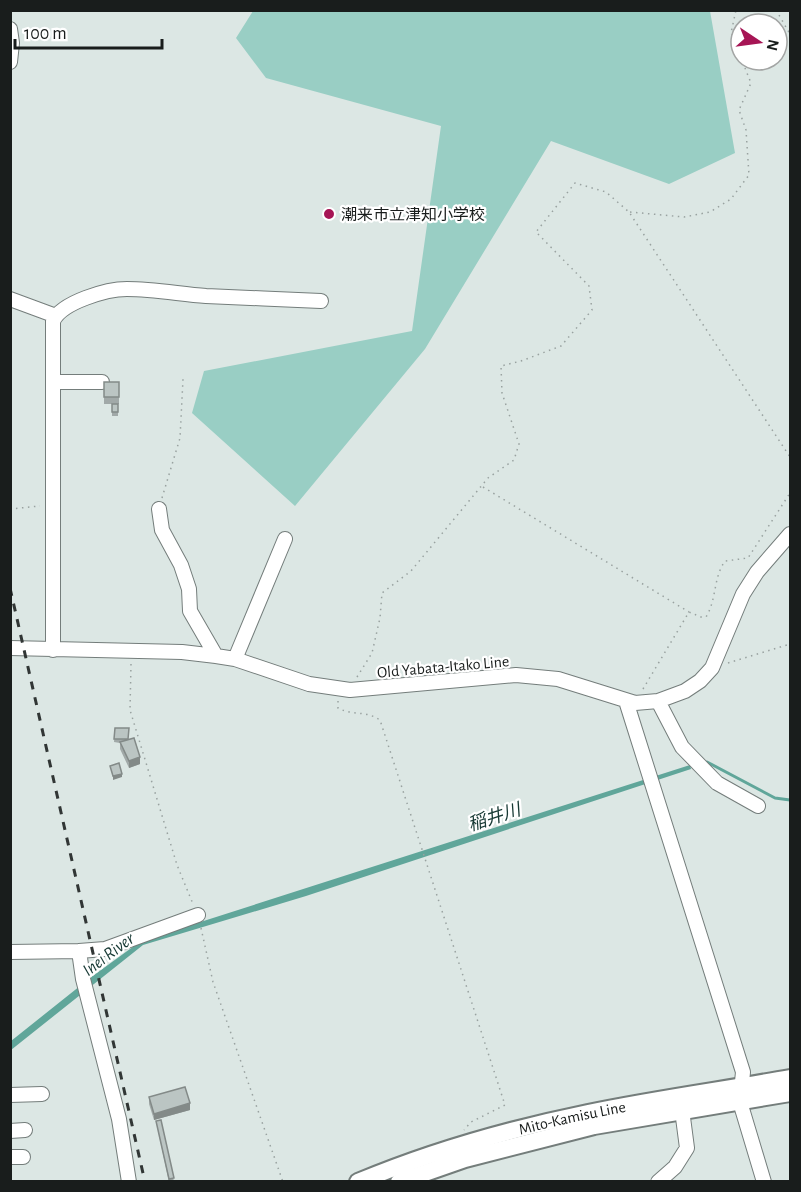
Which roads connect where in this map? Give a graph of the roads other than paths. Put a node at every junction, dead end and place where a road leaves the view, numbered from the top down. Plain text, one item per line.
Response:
1 (10, 29) edge
2 (10, 62) edge
3 (10, 299) edge
4 (321, 301) dead end
5 (56, 316) junction
6 (53, 382) junction
7 (102, 382) edge
8 (159, 509) road end
9 (790, 534) edge
10 (285, 539) dead end
11 (10, 648) edge
12 (53, 650) junction
13 (216, 656) junction
14 (235, 658) junction
15 (658, 700) junction
16 (630, 702) junction
17 (758, 806) dead end
18 (198, 915) road end
19 (80, 951) junction
20 (10, 952) edge
21 (790, 1078) edge
22 (790, 1093) edge
23 (42, 1094) dead end
24 (741, 1094) junction
25 (10, 1095) edge
26 (682, 1110) junction
27 (10, 1131) edge
28 (25, 1131) dead end
29 (129, 1182) edge
30 (357, 1182) edge
31 (399, 1182) edge
32 (658, 1182) edge
33 (764, 1182) edge

1 - 2 street
3 - 5 street
4 - 5 street
5 - 6 street
6 - 7 street
6 - 12 street
8 - 13 street
9 - 15 street, Old Yabata-Itako Line
10 - 14 street
11 - 12 street, Old Yabata-Itako Line
12 - 13 street, Old Yabata-Itako Line
13 - 14 street, Old Yabata-Itako Line
14 - 16 street, Old Yabata-Itako Line
15 - 16 street, Old Yabata-Itako Line
15 - 17 street
16 - 24 street
18 - 19 street
19 - 20 street
19 - 29 street
21 - 24 main road, Mito-Kamisu Line
22 - 24 main road, Mito-Kamisu Line
23 - 25 street
24 - 26 main road, Mito-Kamisu Line
24 - 30 main road, Mito-Kamisu Line
24 - 33 street
26 - 31 main road, Mito-Kamisu Line
26 - 32 street
27 - 28 street

